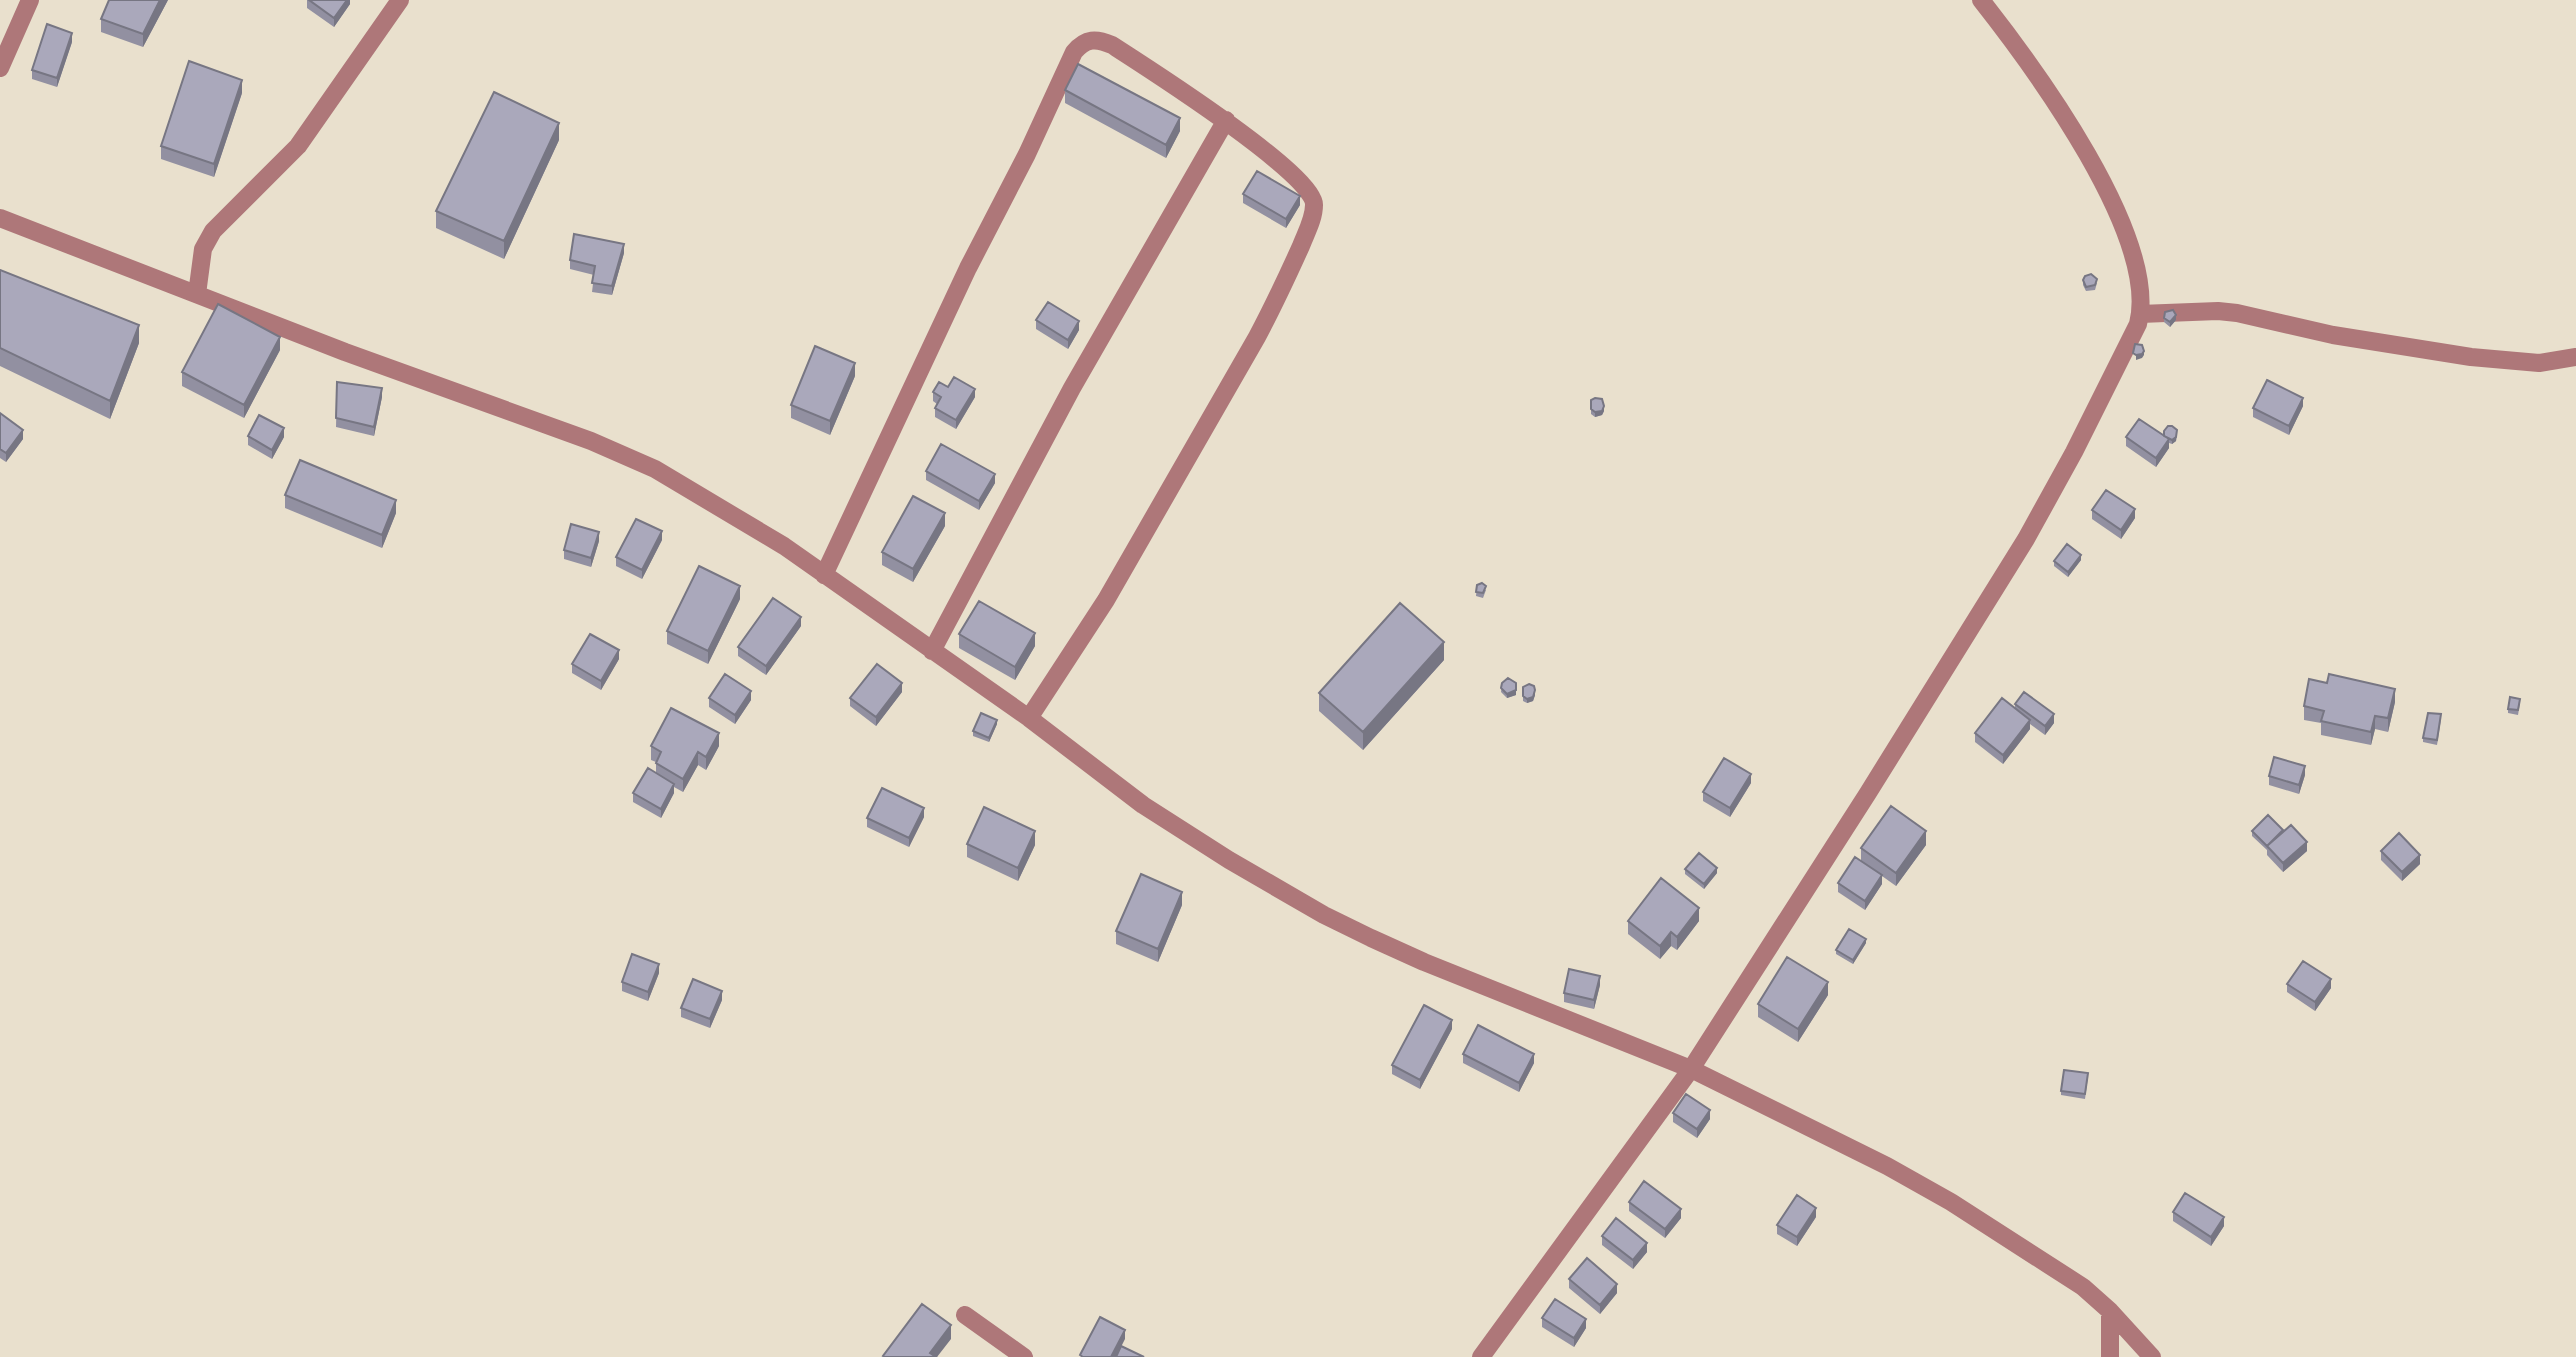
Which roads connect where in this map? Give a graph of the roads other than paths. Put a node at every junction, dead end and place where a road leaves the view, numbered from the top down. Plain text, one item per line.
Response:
1 (30, 0) edge
2 (400, 0) edge
3 (1981, 0) edge
4 (4, 44) edge
5 (0, 68) edge
6 (1226, 120) junction
7 (0, 218) edge
8 (197, 294) junction
9 (2140, 314) junction
10 (2576, 357) edge
11 (824, 575) junction
12 (932, 651) junction
13 (1029, 718) junction
14 (1692, 1069) junction
15 (2110, 1311) junction
16 (965, 1315) dead end
17 (1024, 1357) edge
18 (1481, 1357) edge
19 (2110, 1357) edge
20 (2152, 1357) edge

1 - 4 street
2 - 8 street
3 - 9 street
4 - 5 street
6 - 11 street
6 - 12 street
6 - 13 street
7 - 8 street
8 - 11 street
9 - 10 street
9 - 14 street
11 - 12 street
12 - 13 street
13 - 14 street
14 - 15 street
14 - 18 street
15 - 19 street
15 - 20 street
16 - 17 street

